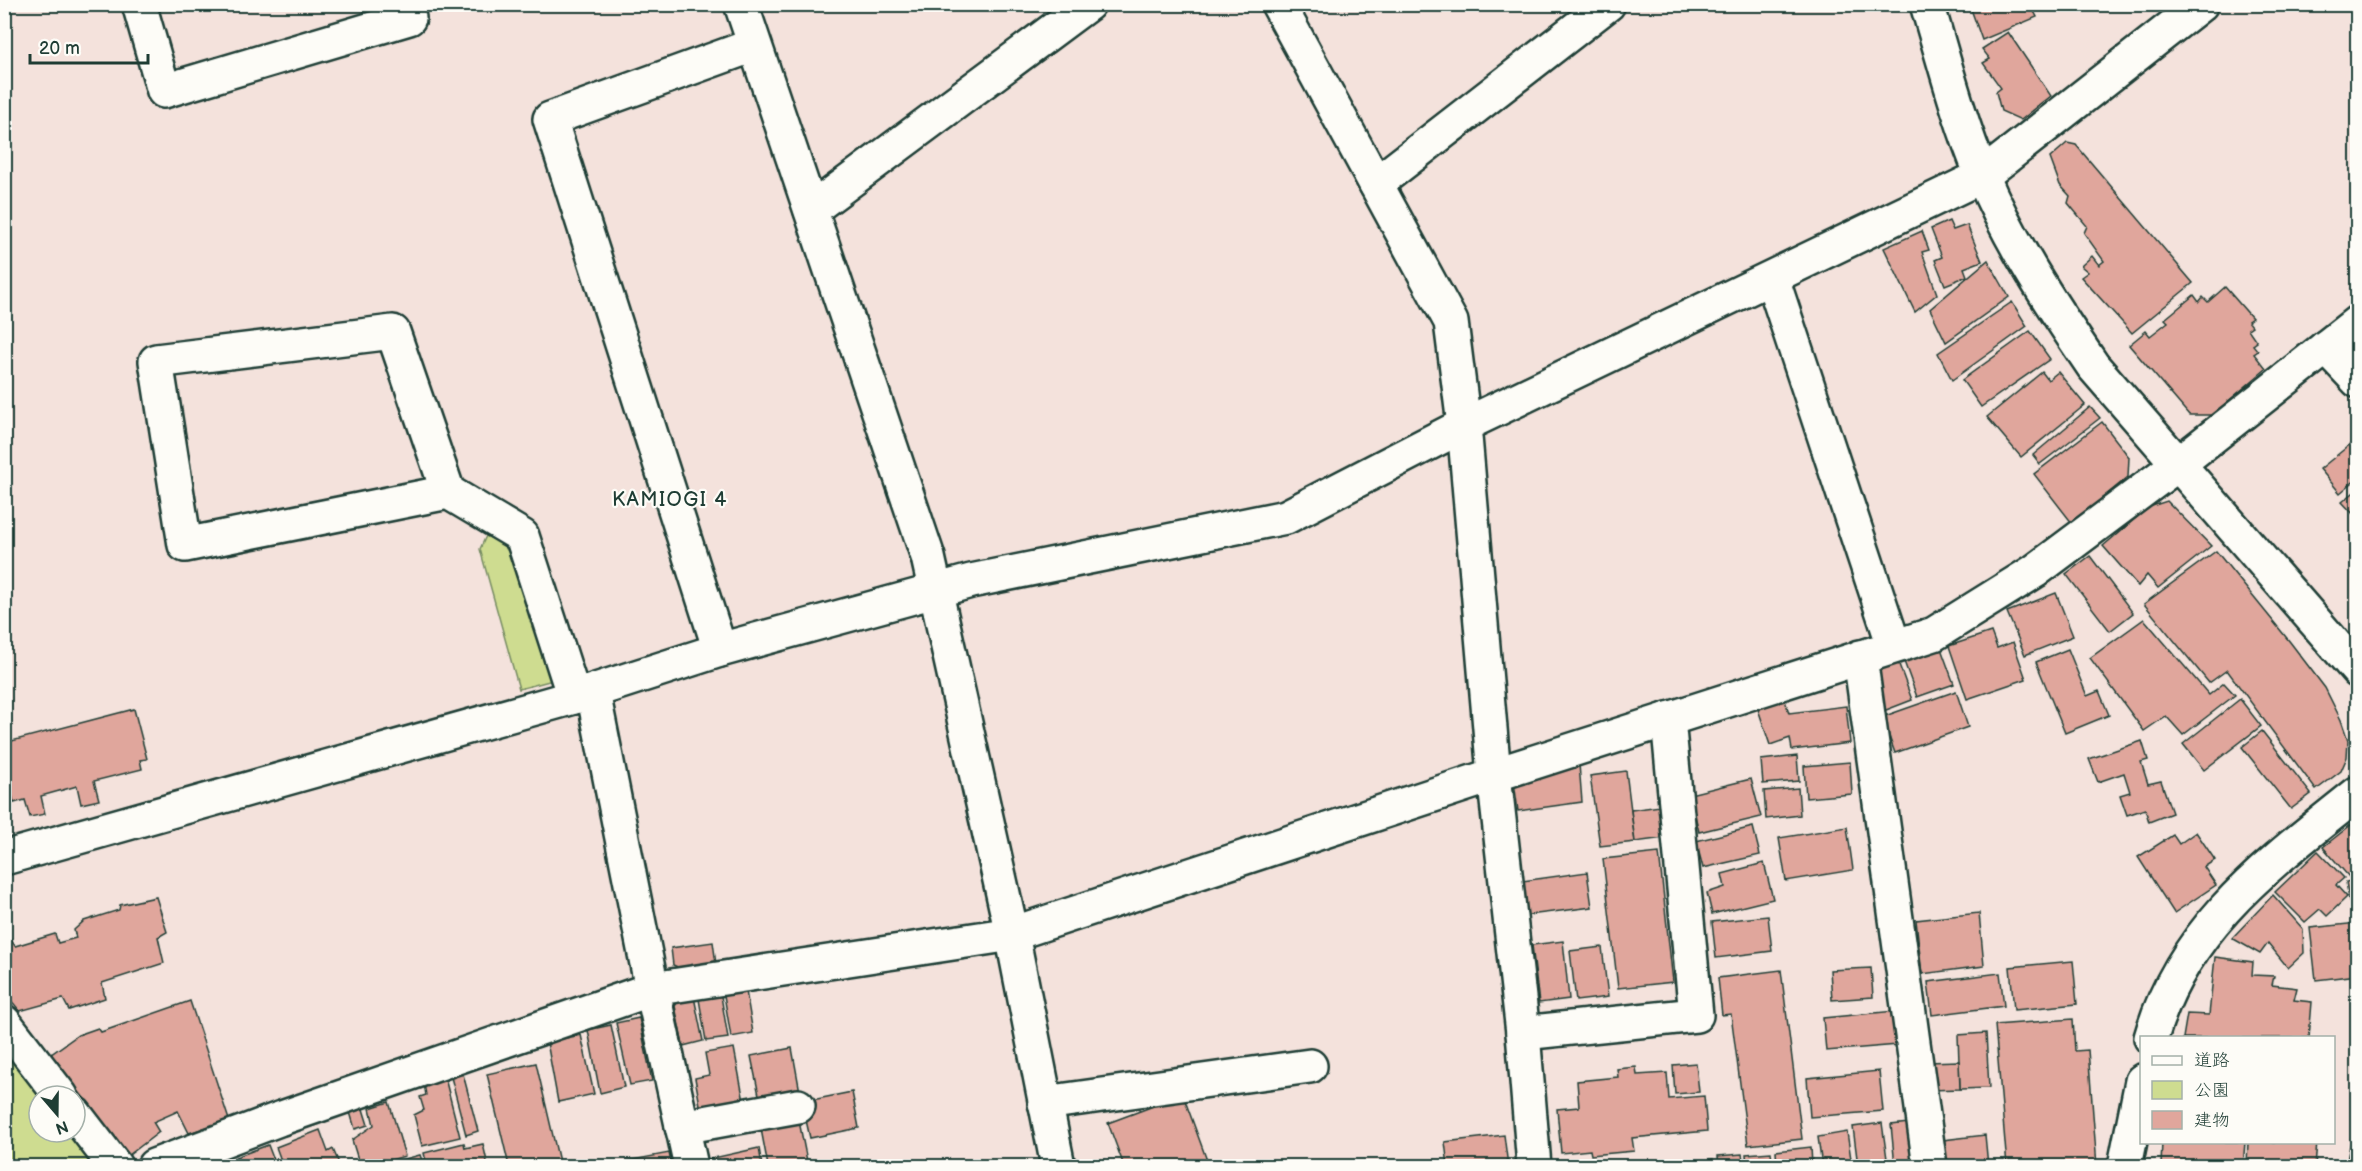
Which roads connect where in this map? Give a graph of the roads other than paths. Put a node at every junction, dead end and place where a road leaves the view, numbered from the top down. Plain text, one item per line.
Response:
1 (139, 4) edge
2 (405, 4) edge
3 (741, 4) edge
4 (1088, 4) edge
5 (1278, 4) edge
6 (1608, 4) edge
7 (1927, 4) edge
8 (2201, 4) edge
9 (754, 45) junction
10 (1982, 176) junction
11 (1376, 184) junction
12 (812, 210) junction
13 (1772, 278) junction
14 (2358, 322) edge
15 (2326, 347) junction
16 (2358, 381) edge
17 (1464, 425) junction
18 (2178, 464) junction
19 (448, 492) junction
20 (936, 591) junction
21 (1894, 646) junction
22 (720, 650) junction
23 (1860, 657) junction
24 (2358, 671) edge
25 (584, 695) junction
26 (1668, 719) junction
27 (1494, 775) junction
28 (2358, 793) edge
29 (4, 858) edge
30 (1012, 934) junction
31 (652, 989) junction
32 (4, 1022) edge
33 (1523, 1034) junction
34 (2152, 1036) edge
35 (1311, 1065) dead end
36 (52, 1084) edge
37 (2140, 1091) edge
38 (1045, 1103) junction
39 (798, 1106) dead end
40 (682, 1127) junction
41 (87, 1130) edge
42 (115, 1167) edge
43 (154, 1167) edge
44 (691, 1167) edge
45 (1058, 1167) edge
46 (1534, 1167) edge
47 (1930, 1167) edge
48 (2125, 1167) edge

1 - 2 street
3 - 9 street
4 - 12 street
5 - 11 street
6 - 11 street
7 - 10 street
8 - 10 street
9 - 12 street
9 - 22 street
10 - 13 street
10 - 18 street
11 - 17 street
12 - 20 street
13 - 17 street
13 - 21 street
14 - 15 street
15 - 16 street
15 - 18 street
17 - 20 street
17 - 27 street
18 - 21 street
18 - 24 street
19 - 19 street
19 - 25 street
20 - 22 street
20 - 30 street
21 - 23 street
22 - 25 street
23 - 26 street
23 - 47 street
25 - 29 street
25 - 31 street
26 - 27 street
26 - 33 street
27 - 30 street
27 - 33 street
28 - 34 street
30 - 31 street
30 - 38 street
31 - 40 street
31 - 43 street
32 - 36 street
33 - 46 street
35 - 38 street
37 - 48 street
38 - 45 street
39 - 40 street
40 - 44 street
41 - 42 street

